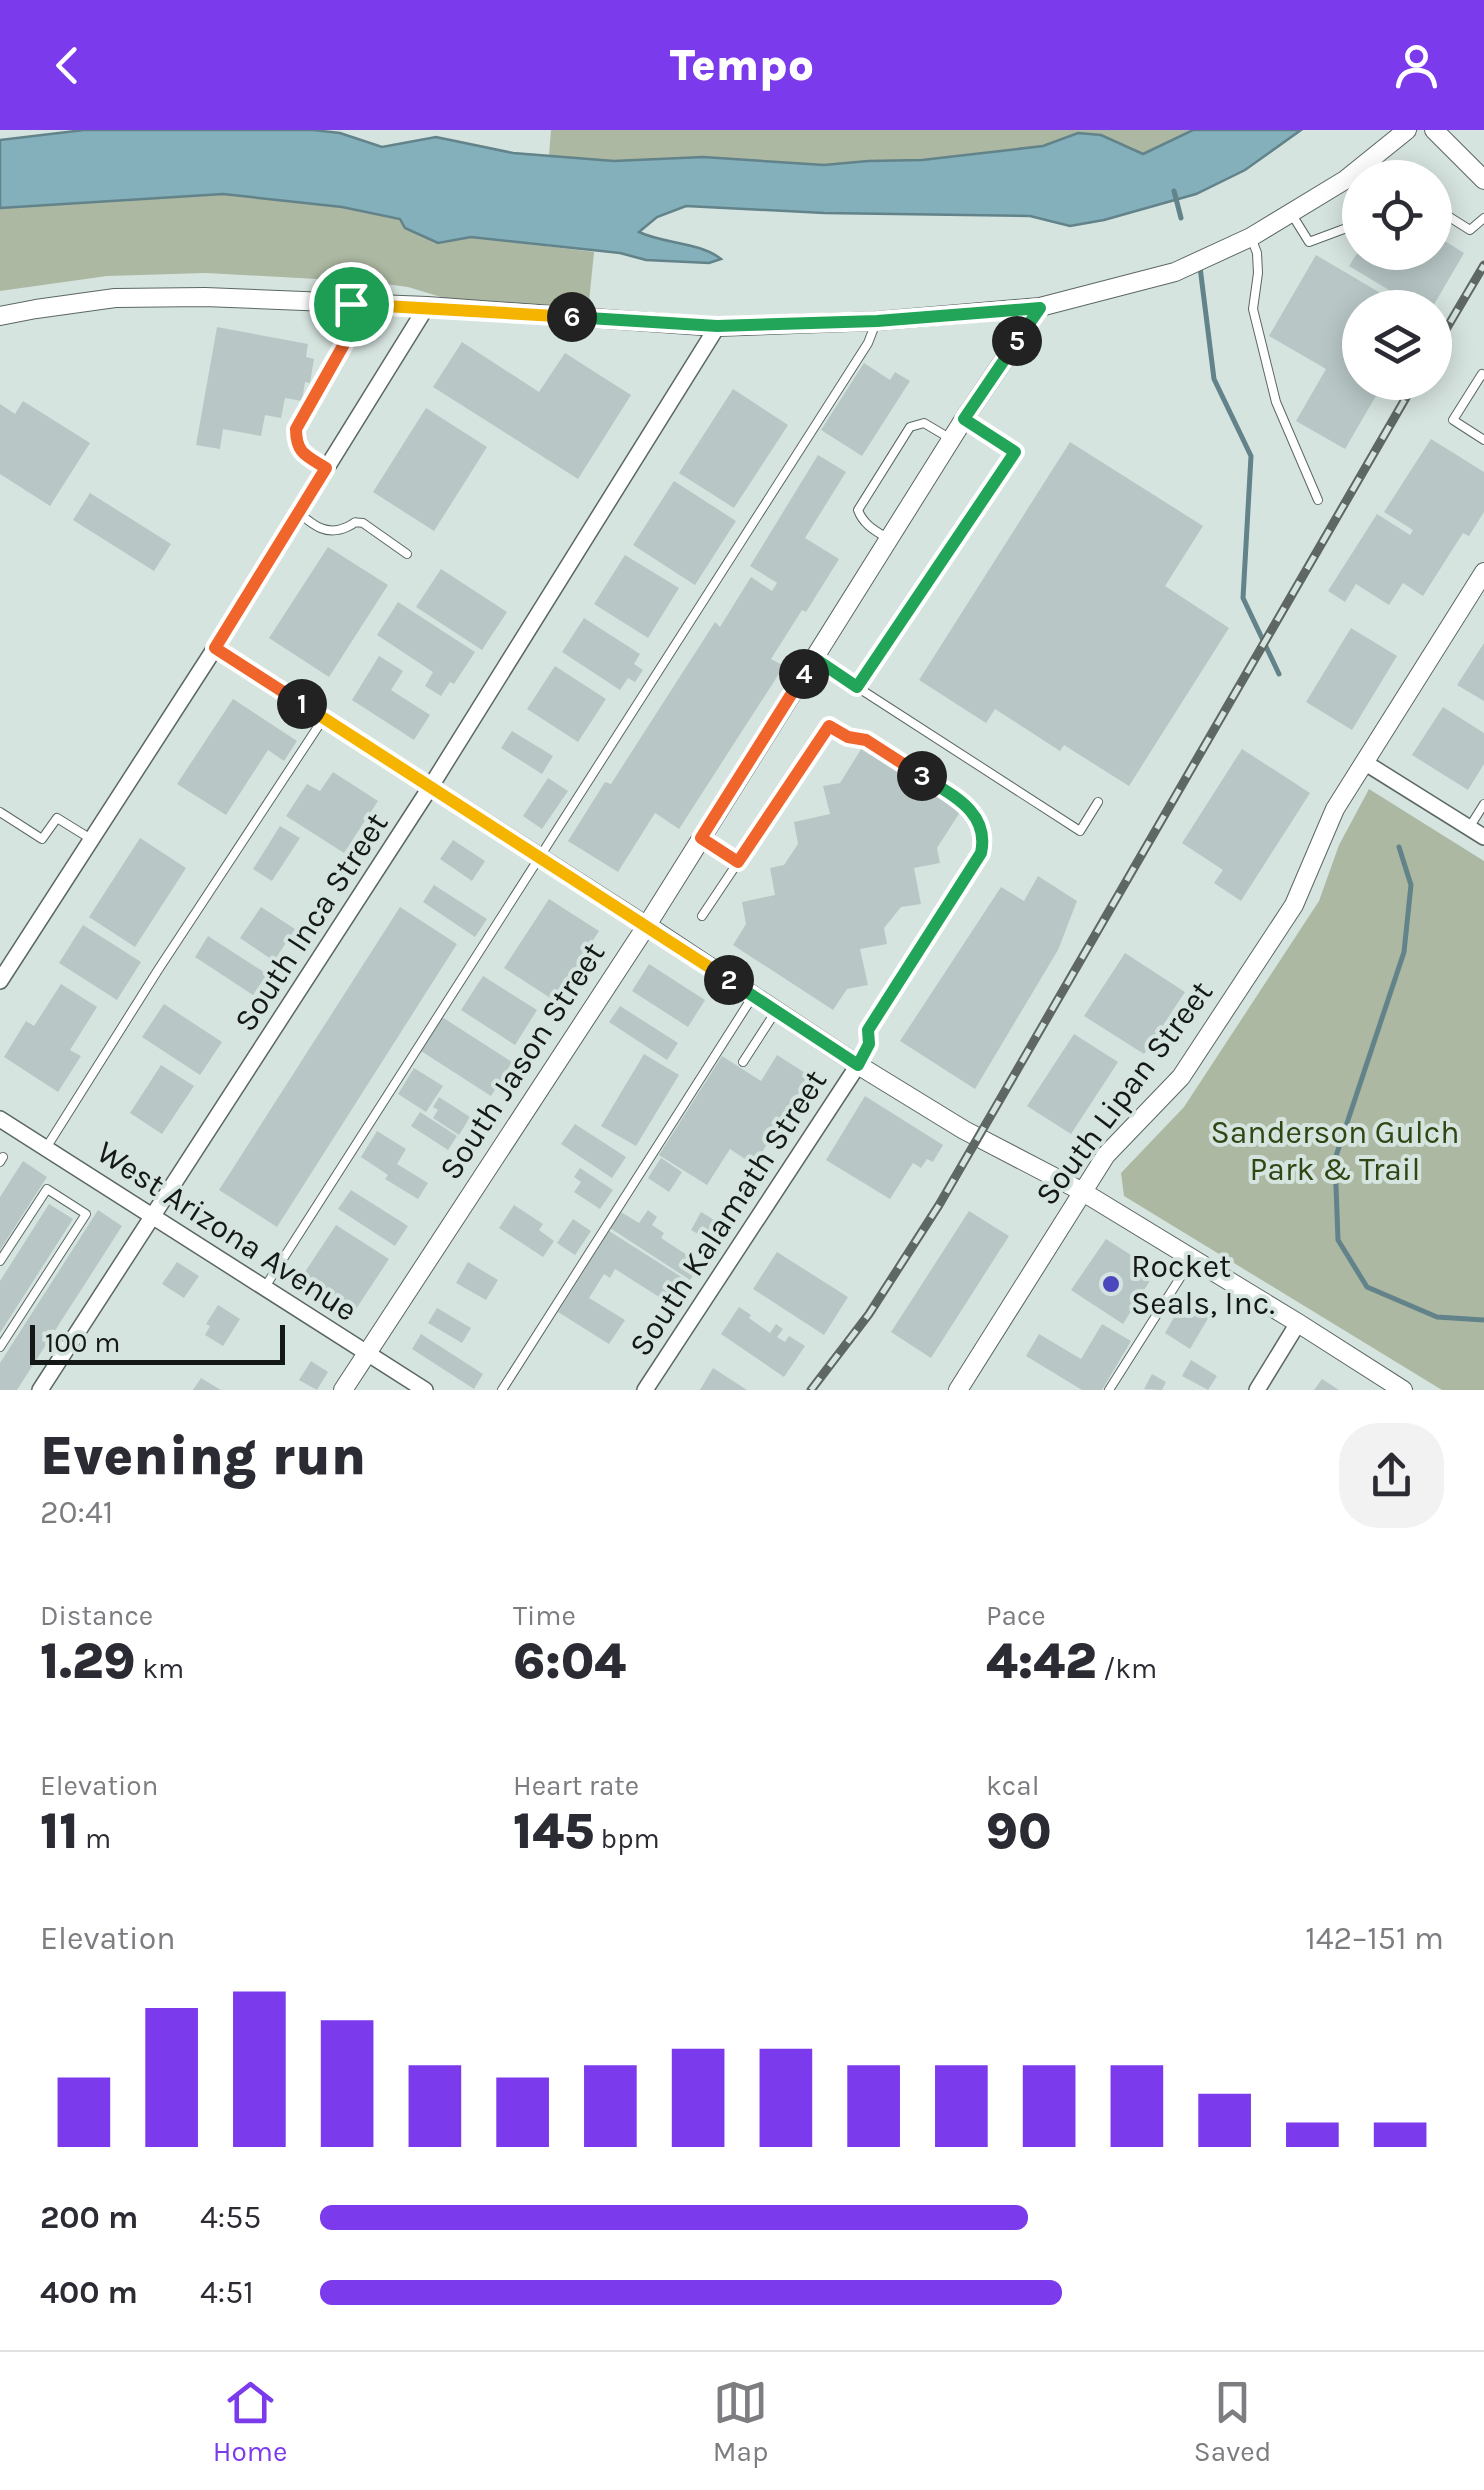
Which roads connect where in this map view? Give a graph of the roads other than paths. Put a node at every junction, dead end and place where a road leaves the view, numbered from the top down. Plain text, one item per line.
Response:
1 (1407, 130) edge
2 (1434, 130) edge
3 (1484, 180) edge
4 (1291, 213) junction
5 (1484, 218) edge
6 (1452, 219) edge
7 (1342, 229) edge
8 (1250, 237) junction
9 (351, 304) junction
10 (427, 306) junction
11 (1040, 308) junction
12 (0, 316) edge
13 (877, 321) junction
14 (717, 326) junction
15 (1484, 375) edge
16 (964, 419) junction
17 (952, 439) junction
18 (1484, 440) edge
19 (326, 468) junction
20 (1318, 500) dead end
21 (299, 514) junction
22 (889, 539) junction
23 (406, 554) dead end
24 (1484, 572) edge
25 (215, 648) junction
26 (814, 658) junction
27 (857, 687) junction
28 (324, 718) junction
29 (1364, 762) junction
30 (431, 786) junction
31 (1098, 802) dead end
32 (1484, 804) edge
33 (0, 812) edge
34 (1469, 828) junction
35 (1484, 837) edge
36 (701, 838) junction
37 (92, 840) junction
38 (539, 856) junction
39 (738, 862) junction
40 (702, 916) dead end
41 (647, 926) junction
42 (0, 981) edge
43 (753, 996) junction
44 (776, 1011) junction
45 (743, 1062) dead end
46 (858, 1065) junction
47 (0, 1119) edge
48 (46, 1148) junction
49 (1082, 1192) junction
50 (153, 1216) junction
51 (1192, 1259) junction
52 (0, 1261) edge
53 (264, 1288) junction
54 (1298, 1323) junction
55 (0, 1347) edge
56 (366, 1353) junction
57 (40, 1390) edge
58 (343, 1390) edge
59 (425, 1390) edge
60 (502, 1390) edge
61 (645, 1390) edge
62 (958, 1390) edge
63 (1109, 1390) edge
64 (1256, 1390) edge
65 (1403, 1390) edge

1 - 4 street
2 - 3 street
4 - 7 lane
4 - 8 street
5 - 6 lane
8 - 11 street
8 - 20 lane
9 - 10 street
9 - 12 street
9 - 19 lane
10 - 14 street
10 - 19 street
11 - 13 street
11 - 16 street, South Jason Street
13 - 14 street
13 - 38 lane
14 - 30 street, South Inca Street
15 - 18 lane
16 - 17 street, South Jason Street
16 - 27 lane
17 - 22 street, South Jason Street
17 - 22 lane
19 - 21 street
21 - 23 lane
21 - 25 street
22 - 26 street, South Jason Street
24 - 29 street, South Lipan Street
25 - 28 street
25 - 37 street
26 - 27 lane
26 - 36 street, South Jason Street
27 - 31 lane
28 - 30 street
28 - 48 lane
29 - 34 street
29 - 49 street, South Lipan Street
30 - 38 street
30 - 50 street, South Inca Street
32 - 34 lane
33 - 37 lane
34 - 35 street
36 - 39 lane
36 - 41 street, South Jason Street
37 - 42 street
38 - 41 street
38 - 53 lane
39 - 40 lane
39 - 46 lane
41 - 43 street
41 - 56 street, South Jason Street
43 - 44 street
43 - 60 lane
44 - 45 lane
44 - 46 street
46 - 49 street
46 - 61 street, South Kalamath Street
47 - 48 street, West Arizona Avenue
48 - 50 street, West Arizona Avenue
49 - 51 street
49 - 62 street, South Lipan Street
50 - 53 street, West Arizona Avenue
50 - 57 street, South Inca Street
51 - 54 street
51 - 63 lane
52 - 55 lane
53 - 56 street, West Arizona Avenue
54 - 64 street
54 - 65 street
56 - 58 street, South Jason Street
56 - 59 street, West Arizona Avenue

